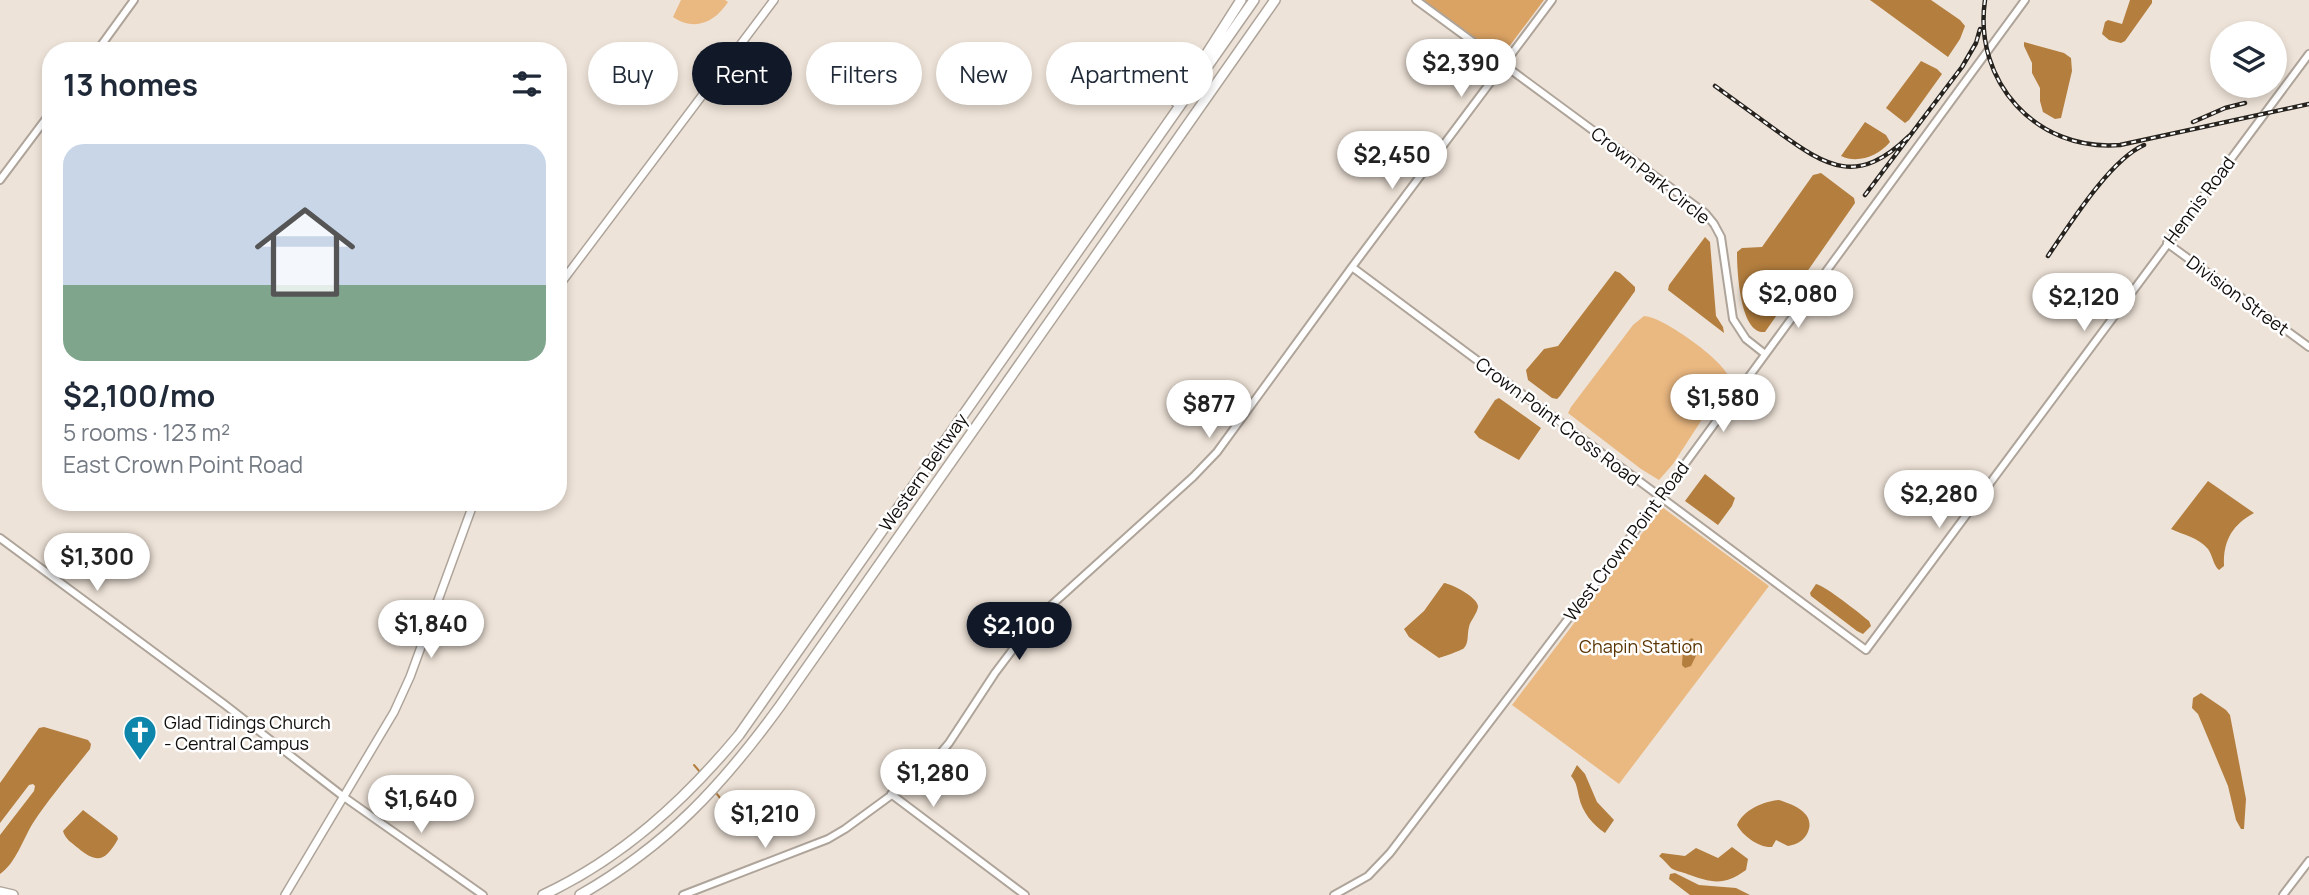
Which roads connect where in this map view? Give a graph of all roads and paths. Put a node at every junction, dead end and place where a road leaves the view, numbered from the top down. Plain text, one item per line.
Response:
1 (134, 0) edge
2 (774, 0) edge
3 (1241, 0) edge
4 (1254, 0) edge
5 (1275, 0) edge
6 (1282, 0) edge
7 (1416, 0) edge
8 (1552, 0) edge
9 (2025, 0) edge
10 (104, 42) edge
11 (2309, 54) edge
12 (1503, 66) junction
13 (1225, 71) junction
14 (42, 124) edge
15 (0, 180) edge
16 (1104, 214) junction
17 (2167, 243) junction
18 (1352, 267) junction
19 (567, 275) edge
20 (2309, 346) edge
21 (1765, 354) junction
22 (1660, 498) junction
23 (471, 511) edge
24 (0, 538) edge
25 (1866, 650) joint
26 (891, 794) junction
27 (344, 797) junction
28 (2309, 861) edge
29 (0, 892) edge
30 (13, 895) edge
31 (285, 895) edge
32 (483, 895) edge
33 (544, 895) edge
34 (580, 895) edge
35 (684, 895) edge
36 (1025, 895) edge
37 (1334, 895) edge
38 (2283, 895) edge

1 - 10 street
2 - 19 main road
3 - 16 highway
4 - 16 highway, Western Beltway
5 - 13 highway, Western Beltway
6 - 13 highway
7 - 12 street, Crown Park Circle
8 - 12 street
9 - 21 street, West Crown Point Road
11 - 17 street, Hennis Road
12 - 18 street
12 - 21 street, Crown Park Circle
13 - 34 highway, Western Beltway
14 - 15 street
16 - 33 highway, Western Beltway
17 - 20 street, Division Street
17 - 25 street, Hennis Road
18 - 22 street, Crown Point Cross Road
18 - 26 street
21 - 22 street, West Crown Point Road
22 - 25 street, Crown Point Cross Road
22 - 37 street, West Crown Point Road
23 - 27 main road
24 - 27 street
26 - 35 street
26 - 36 street
27 - 31 main road
27 - 32 street
28 - 38 street
29 - 30 highway

